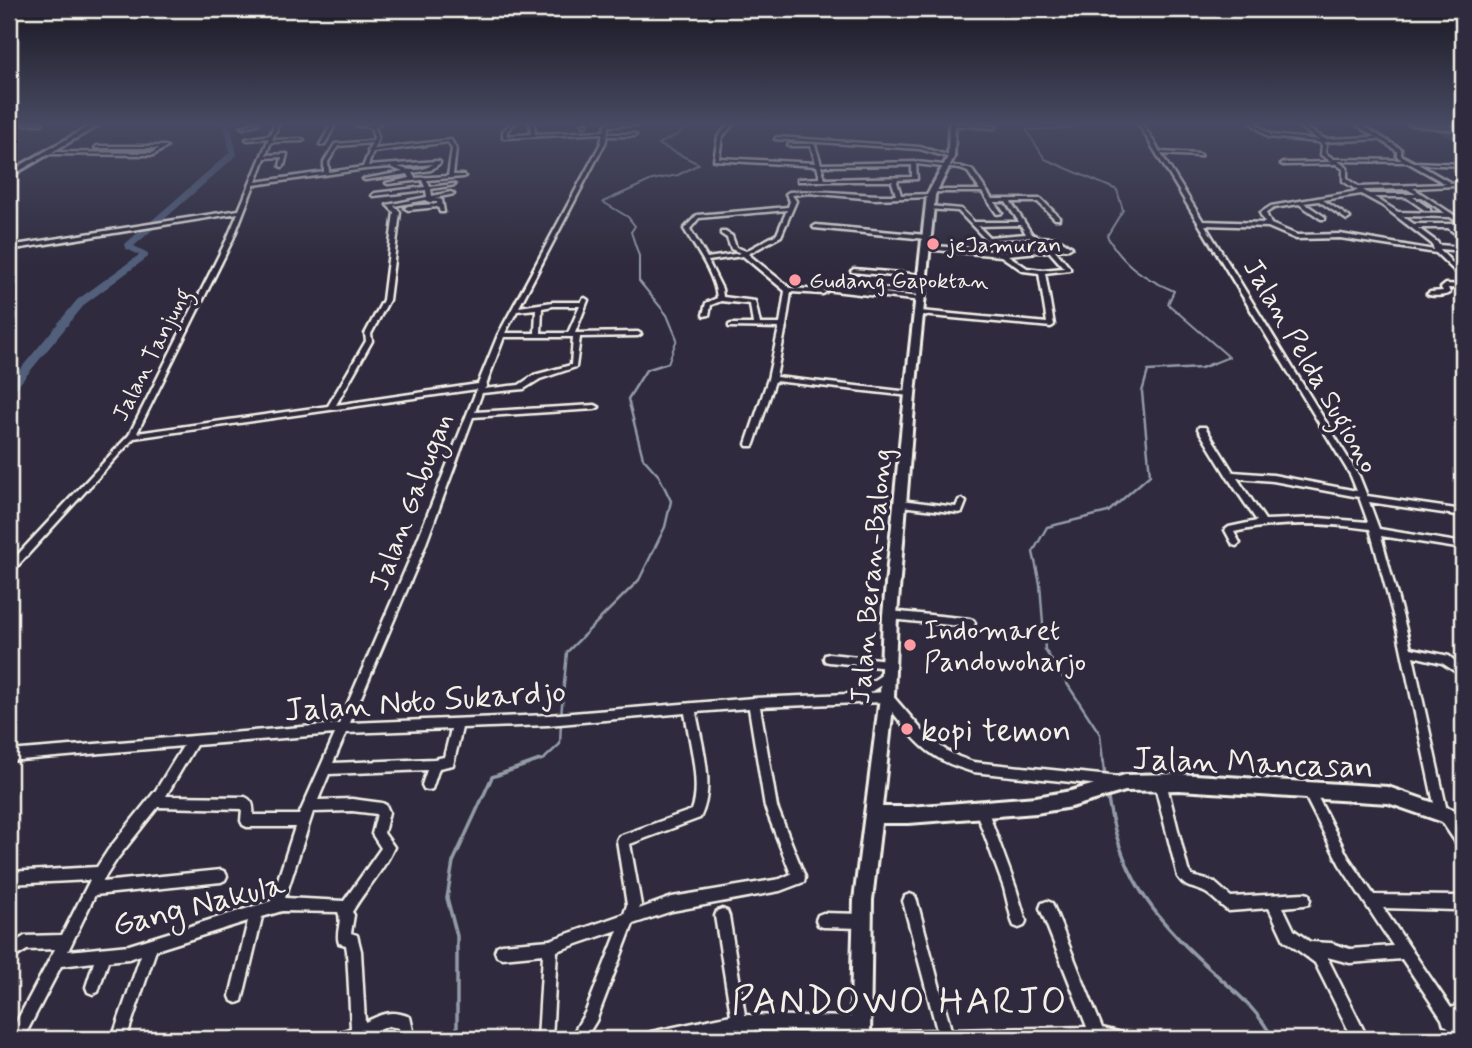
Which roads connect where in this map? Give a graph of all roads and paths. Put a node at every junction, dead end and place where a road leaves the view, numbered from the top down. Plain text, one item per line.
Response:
1 (257, 172) edge
2 (340, 172) edge
3 (409, 172) joint
4 (451, 172) edge
5 (587, 172) edge
6 (820, 172) edge
7 (856, 172) edge
8 (915, 172) edge
9 (944, 172) edge
10 (971, 172) edge
11 (1170, 172) edge
12 (1345, 172) edge
13 (1429, 172) edge
14 (327, 174) joint
15 (463, 176) dead end
16 (450, 177) junction
17 (365, 179) dead end
18 (412, 179) junction
19 (424, 179) junction
20 (819, 179) junction
21 (858, 179) junction
22 (881, 179) junction
23 (897, 179) junction
24 (800, 180) dead end
25 (1413, 180) dead end
26 (388, 183) dead end
27 (252, 184) junction
28 (1452, 184) junction
29 (455, 187) dead end
30 (1408, 187) junction
31 (1424, 187) junction
32 (1463, 187) edge
33 (984, 191) junction
34 (1362, 192) junction
35 (429, 193) junction
36 (821, 193) junction
37 (451, 194) dead end
38 (375, 195) dead end
39 (1422, 196) junction
40 (887, 197) junction
41 (900, 197) junction
42 (1408, 197) junction
43 (931, 198) junction
44 (1007, 200) junction
45 (992, 201) junction
46 (1321, 201) junction
47 (1301, 204) junction
48 (408, 208) dead end
49 (789, 208) junction
50 (1428, 210) dead end
51 (241, 211) junction
52 (999, 213) dead end
53 (1396, 214) junction
54 (1434, 215) junction
55 (1452, 215) junction
56 (1057, 218) dead end
57 (1323, 218) dead end
58 (1347, 218) dead end
59 (1201, 223) junction
60 (973, 224) junction
61 (1020, 224) junction
62 (1463, 224) edge
63 (1269, 225) junction
64 (1447, 225) junction
65 (1412, 226) junction
66 (816, 227) dead end
67 (723, 233) dead end
68 (1033, 237) junction
69 (1463, 237) edge
70 (988, 239) junction
71 (926, 242) junction
72 (1049, 247) junction
73 (9, 248) edge
74 (1438, 249) junction
75 (1463, 249) edge
76 (745, 253) junction
77 (1004, 253) junction
78 (705, 260) junction
79 (854, 271) dead end
80 (1042, 272) junction
81 (923, 277) junction
82 (1463, 277) edge
83 (1463, 287) edge
84 (788, 290) junction
85 (1430, 294) dead end
86 (720, 299) junction
87 (920, 305) junction
88 (538, 306) junction
89 (513, 310) junction
90 (706, 315) dead end
91 (731, 326) dead end
92 (757, 326) junction
93 (783, 326) junction
94 (1000, 326) dead end
95 (638, 334) dead end
96 (501, 335) junction
97 (538, 335) junction
98 (574, 335) junction
99 (772, 379) junction
100 (482, 388) junction
101 (910, 394) junction
102 (332, 406) junction
103 (595, 407) dead end
104 (470, 415) junction
105 (1202, 429) dead end
106 (132, 436) junction
107 (750, 444) dead end
108 (1231, 476) junction
109 (1362, 497) junction
110 (962, 502) dead end
111 (901, 503) junction
112 (1463, 513) edge
113 (1263, 523) junction
114 (1375, 529) junction
115 (1236, 542) dead end
116 (1463, 547) edge
117 (9, 570) edge
118 (890, 615) junction
119 (971, 623) dead end
120 (1407, 651) junction
121 (829, 658) dead end
122 (889, 669) junction
123 (1458, 670) dead end
124 (887, 697) junction
125 (844, 699) junction
126 (754, 703) junction
127 (690, 709) junction
128 (458, 723) junction
129 (344, 728) junction
130 (192, 742) junction
131 (9, 757) edge
132 (434, 764) junction
133 (325, 769) junction
134 (1160, 782) junction
135 (1125, 783) junction
136 (428, 785) dead end
137 (1308, 788) junction
138 (155, 801) junction
139 (309, 806) junction
140 (981, 809) junction
141 (1442, 813) junction
142 (872, 815) junction
143 (303, 821) junction
144 (1463, 821) edge
145 (1463, 843) edge
146 (100, 873) junction
147 (221, 876) dead end
148 (9, 878) edge
149 (94, 889) junction
150 (1304, 899) dead end
151 (910, 901) dead end
152 (1273, 901) junction
153 (1370, 901) junction
154 (1456, 903) dead end
155 (276, 905) junction
156 (1047, 908) dead end
157 (347, 909) junction
158 (257, 911) junction
159 (722, 916) dead end
160 (629, 918) junction
161 (823, 920) dead end
162 (862, 921) junction
163 (1019, 921) dead end
164 (64, 942) junction
165 (152, 946) junction
166 (550, 947) junction
167 (1311, 949) junction
168 (502, 951) dead end
169 (1405, 952) junction
170 (9, 954) edge
171 (103, 956) junction
172 (60, 959) junction
173 (93, 986) dead end
174 (237, 996) dead end
175 (1463, 1010) edge
176 (1450, 1020) junction
177 (743, 1023) junction
178 (358, 1031) junction
179 (15, 1033) edge
180 (861, 1034) edge
181 (1097, 1034) junction
182 (946, 1037) junction
183 (1463, 1038) edge
184 (119, 1039) edge
185 (341, 1039) edge
186 (408, 1039) edge
187 (545, 1039) edge
188 (577, 1039) edge
189 (651, 1039) edge
190 (748, 1039) edge
191 (1121, 1039) edge
192 (1361, 1039) edge

1 - 27 street, Jalan Tanjung
2 - 14 street
3 - 17 street
3 - 18 street
4 - 16 street
5 - 89 street, Jalan Gabugan
6 - 20 street
7 - 21 street
8 - 23 street
9 - 43 main road, Jalan Beran-Balong
10 - 33 street
11 - 59 street, Jalan Pelda Sugiono
12 - 34 street
13 - 28 street
14 - 27 street
15 - 16 street
16 - 19 street
18 - 19 street
18 - 26 street
19 - 35 street
20 - 21 street
20 - 24 street
20 - 36 street
21 - 22 street
22 - 23 street
22 - 40 street
23 - 41 street
25 - 31 street
27 - 51 street, Jalan Tanjung
28 - 31 street
28 - 32 street
29 - 35 street
30 - 31 street
30 - 34 street
30 - 39 street
33 - 43 street
33 - 45 street
34 - 42 street
34 - 46 street
34 - 53 street
35 - 37 street
35 - 38 street
35 - 48 street
35 - 102 street
36 - 40 street
36 - 49 street
39 - 42 street
39 - 55 street
40 - 41 street
41 - 43 street
42 - 50 street
43 - 60 street
43 - 71 main road, Jalan Beran-Balong
44 - 45 street
44 - 56 street
44 - 61 street
45 - 52 street
46 - 47 street
46 - 58 street
47 - 57 street
47 - 63 street
49 - 76 street
49 - 78 street
51 - 73 street
51 - 106 street, Jalan Tanjung
53 - 54 street
53 - 65 street
54 - 55 street
54 - 64 street
55 - 62 street
59 - 63 street
59 - 109 street, Jalan Pelda Sugiono
60 - 61 street
60 - 70 street
61 - 68 street
62 - 64 street
63 - 74 street
64 - 65 street
64 - 69 street
65 - 74 street
66 - 71 street
67 - 76 street
68 - 70 street
68 - 72 street
68 - 72 street
70 - 77 street
71 - 77 street
71 - 81 main road, Jalan Beran-Balong
72 - 77 street
72 - 80 street
74 - 75 street
74 - 82 street
76 - 78 street
76 - 84 street
77 - 80 street
78 - 86 street
79 - 81 street
80 - 87 street
81 - 87 main road, Jalan Beran-Balong
83 - 85 street
84 - 87 street
84 - 93 street
86 - 90 street
86 - 92 street
87 - 87 street
87 - 94 street
87 - 101 main road, Jalan Beran-Balong
88 - 89 street
88 - 97 street
88 - 98 street
89 - 96 street, Jalan Gabugan
91 - 92 street
92 - 93 street
93 - 99 street
95 - 98 street
96 - 97 street
96 - 100 street, Jalan Gabugan
97 - 98 street
98 - 100 street
99 - 101 street
99 - 107 street
100 - 102 street
100 - 104 street, Jalan Gabugan
101 - 111 main road, Jalan Beran-Balong
102 - 106 street
103 - 104 street
104 - 129 street, Jalan Gabugan
105 - 108 street
106 - 117 street, Jalan Tanjung
108 - 109 street
108 - 113 street
109 - 112 street
109 - 114 street, Jalan Pelda Sugiono
110 - 111 street
111 - 118 main road, Jalan Beran-Balong
113 - 114 street
113 - 115 street
114 - 116 street
114 - 120 street, Jalan Pelda Sugiono
118 - 119 street
118 - 122 main road, Jalan Beran-Balong
120 - 123 street
120 - 141 street, Jalan Pelda Sugiono
121 - 122 street
122 - 124 main road, Jalan Beran-Balong
122 - 125 street, Jalan Noto Sukardjo
124 - 125 street, Jalan Noto Sukardjo
124 - 135 street
124 - 142 main road, Jalan Beran-Balong
125 - 126 street, Jalan Noto Sukardjo
126 - 127 street, Jalan Noto Sukardjo
126 - 160 street
127 - 128 street, Jalan Noto Sukardjo
127 - 160 street
128 - 129 street, Jalan Noto Sukardjo
128 - 132 street
129 - 130 street, Jalan Noto Sukardjo
129 - 133 street, Jalan Gabugan
130 - 131 street, Jalan Noto Sukardjo
130 - 138 street
132 - 133 street
132 - 136 street
133 - 139 street, Jalan Gabugan
134 - 135 main road, Jalan Mancasan
134 - 137 main road, Jalan Mancasan
134 - 152 street
135 - 140 main road, Jalan Mancasan
137 - 141 main road, Jalan Mancasan
137 - 153 street
138 - 143 street
138 - 146 street
139 - 143 street, Jalan Gabugan
139 - 157 street
140 - 142 main road, Jalan Mancasan
140 - 163 street
141 - 144 main road, Jalan Mancasan
141 - 145 street
142 - 162 main road, Jalan Beran-Balong
143 - 155 street, Jalan Gabugan
146 - 148 street
146 - 149 street
147 - 149 street
149 - 164 street
150 - 152 street
151 - 182 street
152 - 167 street
153 - 154 street
153 - 169 street
155 - 157 street, Gang Nakula
155 - 158 street, Gang Nakula
156 - 181 street
157 - 178 street
158 - 165 street, Gang Nakula
158 - 174 street
159 - 177 street
160 - 166 street
160 - 188 street
161 - 162 street
162 - 180 main road, Jalan Beran-Balong
164 - 170 street
164 - 172 street
165 - 171 street, Gang Nakula
165 - 184 street
166 - 168 street
166 - 187 street
167 - 169 street
167 - 192 street
169 - 176 street
171 - 172 street, Gang Nakula
171 - 173 street
172 - 179 street
175 - 176 street
176 - 183 street
177 - 180 street
177 - 189 street
177 - 190 street
178 - 185 street
178 - 186 street
180 - 182 street
181 - 182 street
181 - 191 street

